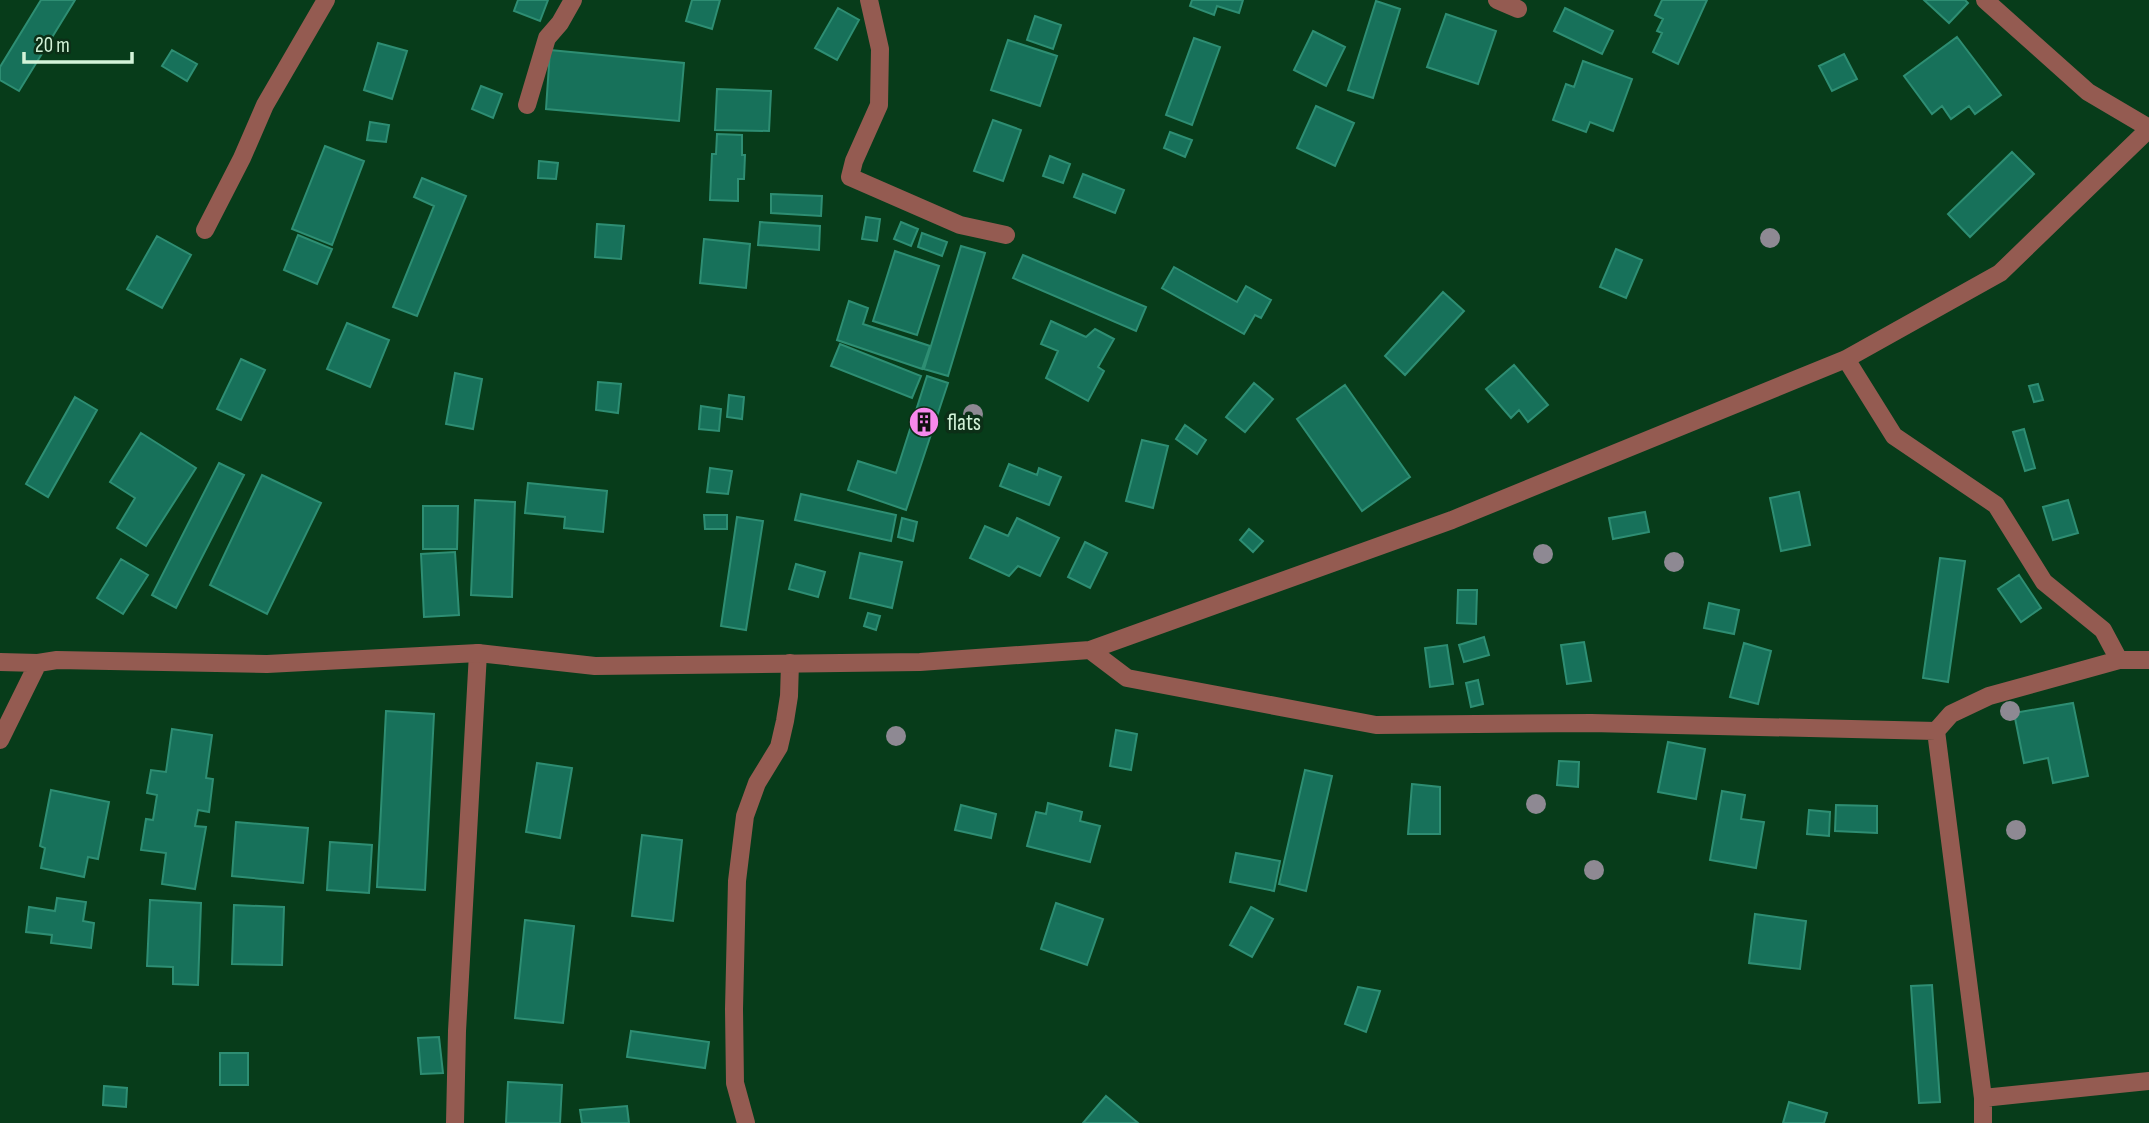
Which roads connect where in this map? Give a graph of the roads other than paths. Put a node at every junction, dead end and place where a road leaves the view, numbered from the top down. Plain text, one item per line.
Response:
1 (326, 0) edge
2 (573, 0) edge
3 (869, 0) edge
4 (1497, 0) edge
5 (1985, 0) edge
6 (1518, 9) dead end
7 (527, 104) dead end
8 (2149, 129) edge
9 (205, 230) dead end
10 (1006, 235) dead end
11 (1846, 359) junction
12 (1090, 650) junction
13 (478, 653) junction
14 (2119, 660) junction
15 (2149, 660) edge
16 (0, 662) edge
17 (38, 663) junction
18 (790, 663) junction
19 (1936, 731) junction
20 (0, 740) edge
21 (2149, 1081) edge
22 (1983, 1098) junction
23 (455, 1123) edge
24 (746, 1123) edge
25 (1983, 1123) edge

1 - 9 street
2 - 7 street
3 - 10 street
4 - 6 street
5 - 8 street
8 - 11 street
11 - 12 street
11 - 14 street
12 - 18 street
12 - 19 street
13 - 17 street
13 - 18 street
13 - 23 street
14 - 15 street
14 - 19 street
16 - 17 street
17 - 20 street
18 - 24 street
19 - 22 street
21 - 22 street
22 - 25 street

